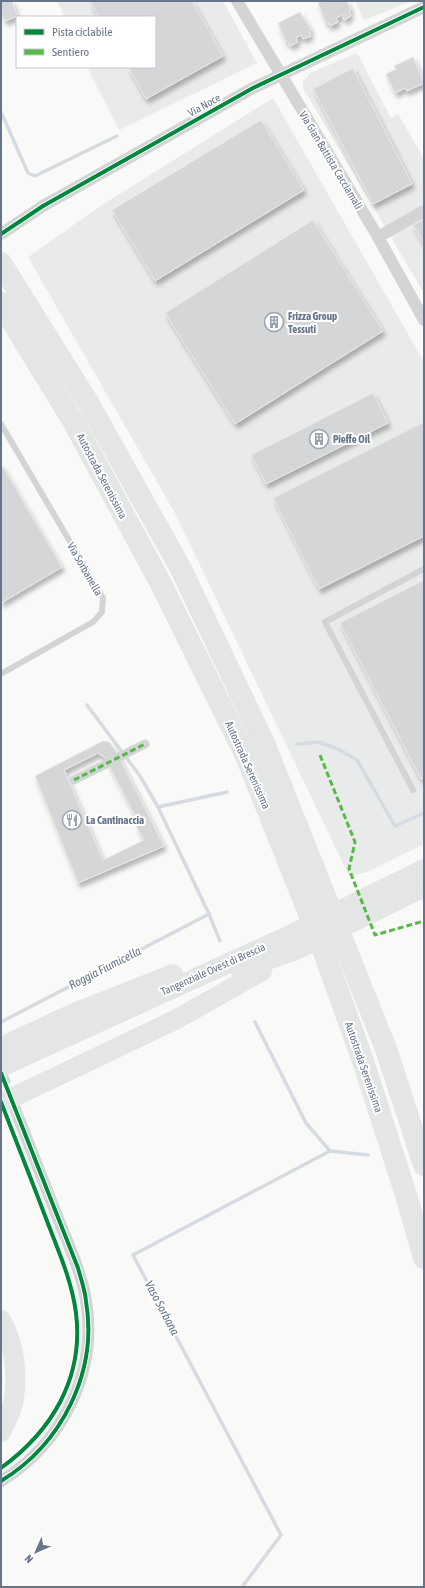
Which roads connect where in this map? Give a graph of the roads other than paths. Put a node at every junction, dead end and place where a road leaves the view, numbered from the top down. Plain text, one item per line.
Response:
1 (237, 1) edge
2 (424, 7) edge
3 (280, 75) junction
4 (424, 210) edge
5 (1, 234) edge
6 (378, 237) junction
7 (1, 263) edge
8 (1, 303) edge
9 (424, 320) edge
10 (1, 424) edge
11 (424, 569) edge
12 (1, 674) edge
13 (145, 744) dead end
14 (119, 757) dead end
15 (108, 763) dead end
16 (74, 780) dead end
17 (413, 790) dead end
18 (424, 869) edge
19 (424, 887) edge
20 (368, 905) junction
21 (289, 941) junction
22 (1, 1047) edge
23 (1, 1067) edge
24 (66, 1072) junction
25 (1, 1082) edge
26 (1, 1103) edge
27 (1, 1111) edge
28 (19, 1119) tunnel mouth
29 (424, 1165) edge
30 (424, 1258) edge
31 (1, 1320) edge
32 (1, 1432) edge
33 (1, 1481) edge

1 - 3 street, Via Gian Battista Cacciamali
2 - 3 street, Via Noce
3 - 5 street, Via Noce
3 - 6 street, Via Gian Battista Cacciamali
4 - 6 street
6 - 9 street, Via Gian Battista Cacciamali
7 - 29 highway, Autostrada Serenissima
8 - 30 highway, Autostrada Serenissima
10 - 12 lane, Via Sorbanella
11 - 17 lane
13 - 14 street
15 - 16 street
18 - 20 highway, Tangenziale Ovest di Brescia
19 - 20 highway, Tangenziale Ovest di Brescia
20 - 21 highway, Tangenziale Ovest di Brescia
21 - 22 highway
21 - 23 highway, Tangenziale Ovest di Brescia
21 - 24 highway
21 - 25 highway, Tangenziale Ovest di Brescia
24 - 26 highway
24 - 27 highway
28 - 33 street
31 - 32 highway

